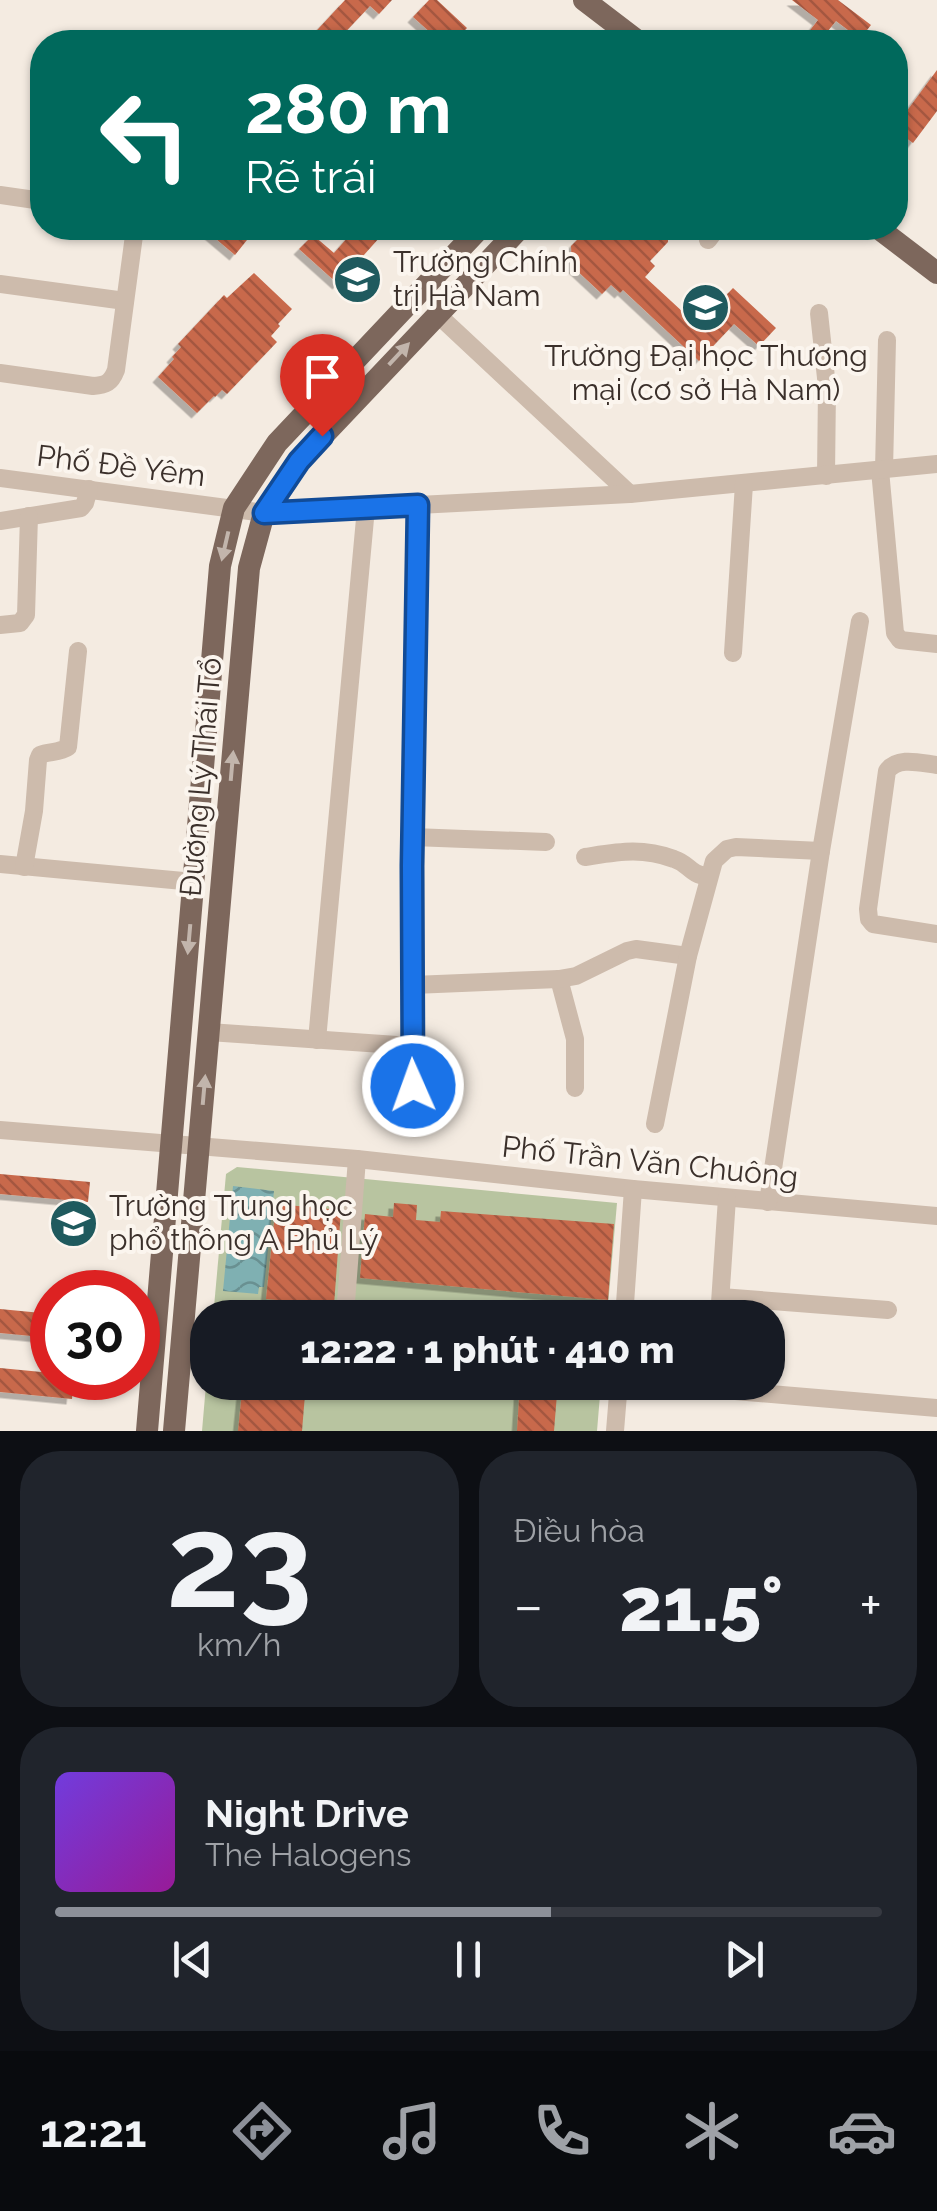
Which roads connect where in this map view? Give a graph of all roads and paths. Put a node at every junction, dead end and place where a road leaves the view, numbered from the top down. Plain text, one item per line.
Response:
1 (584, 0) edge
2 (623, 30) edge
3 (0, 195) edge
4 (30, 199) edge
5 (133, 240) edge
6 (469, 240) edge
7 (509, 240) edge
8 (894, 240) edge
9 (937, 273) edge
10 (0, 284) edge
11 (125, 301) junction
12 (819, 313) dead end
13 (438, 314) junction
14 (887, 340) dead end
15 (0, 373) edge
16 (937, 464) edge
17 (882, 470) junction
18 (826, 476) junction
19 (0, 478) edge
20 (744, 484) junction
21 (89, 489) junction
22 (630, 494) junction
23 (418, 505) junction
24 (234, 508) junction
25 (366, 508) junction
26 (264, 513) junction
27 (30, 516) junction
28 (0, 520) edge
29 (860, 621) dead end
30 (0, 625) edge
31 (937, 644) edge
32 (78, 651) dead end
33 (733, 653) dead end
34 (937, 765) edge
35 (413, 837) junction
36 (546, 842) dead end
37 (821, 851) junction
38 (585, 858) dead end
39 (0, 864) edge
40 (24, 866) junction
41 (709, 877) junction
42 (194, 882) junction
43 (937, 934) edge
44 (688, 956) junction
45 (559, 979) junction
46 (413, 986) junction
47 (209, 1032) junction
48 (317, 1040) junction
49 (412, 1046) junction
50 (413, 1086) dead end
51 (575, 1088) dead end
52 (654, 1124) dead end
53 (0, 1130) edge
54 (171, 1143) junction
55 (199, 1145) junction
56 (357, 1159) junction
57 (633, 1190) junction
58 (726, 1198) junction
59 (768, 1202) junction
60 (937, 1216) edge
61 (720, 1297) junction
62 (346, 1300) edge
63 (625, 1300) edge
64 (720, 1300) edge
65 (888, 1310) dead end
66 (785, 1393) edge
67 (617, 1400) edge
68 (937, 1408) edge
69 (147, 1431) edge
70 (174, 1431) edge
71 (614, 1431) edge

1 - 2 main road
3 - 4 street
5 - 11 street
6 - 24 main road, Đường Lý Thái Tổ
7 - 13 main road, Đường Lý Thái Tổ
8 - 9 main road
10 - 11 street
11 - 15 street
12 - 18 street
13 - 22 street
26 -> 13 main road, Đường Lý Thái Tổ
14 - 17 street
16 - 17 street, Phố Đề Yêm
17 - 18 street, Phố Đề Yêm
17 - 31 street
18 - 20 street, Phố Đề Yêm
19 - 21 street, Phố Đề Yêm
20 - 22 street, Phố Đề Yêm
20 - 33 street
21 - 24 street, Phố Đề Yêm
21 - 27 street
22 - 23 street, Phố Đề Yêm
23 - 25 street, Phố Đề Yêm
23 - 35 street
24 - 26 street, Phố Đề Yêm
24 -> 42 main road, Đường Lý Thái Tổ
25 - 26 street, Phố Đề Yêm
25 - 48 street
47 -> 26 main road, Đường Lý Thái Tổ
27 - 28 street
27 - 30 street
29 - 37 street
32 - 40 street
34 - 43 street
35 - 36 street
35 - 46 street
37 - 41 street
37 - 59 street
38 - 41 street
39 - 40 street
40 - 42 street
41 - 44 street
42 -> 54 main road, Đường Lý Thái Tổ
44 - 45 street
44 - 52 street
45 - 46 street
45 - 51 street
46 - 49 street
47 - 48 street
55 -> 47 main road, Đường Lý Thái Tổ
48 - 49 street
49 - 50 street
53 - 54 street, Phố Trần Văn Chuông
54 - 55 street, Phố Trần Văn Chuông
54 - 69 main road, Đường Lý Thái Tổ
55 - 56 street, Phố Trần Văn Chuông
55 - 70 main road, Đường Lý Thái Tổ
56 - 57 street, Phố Trần Văn Chuông
56 - 62 street
57 - 58 street, Phố Trần Văn Chuông
57 - 63 street
58 - 59 street, Phố Trần Văn Chuông
58 - 61 street
59 - 60 street, Phố Trần Văn Chuông
61 - 64 street
61 - 65 street
66 - 68 street
67 - 71 street

